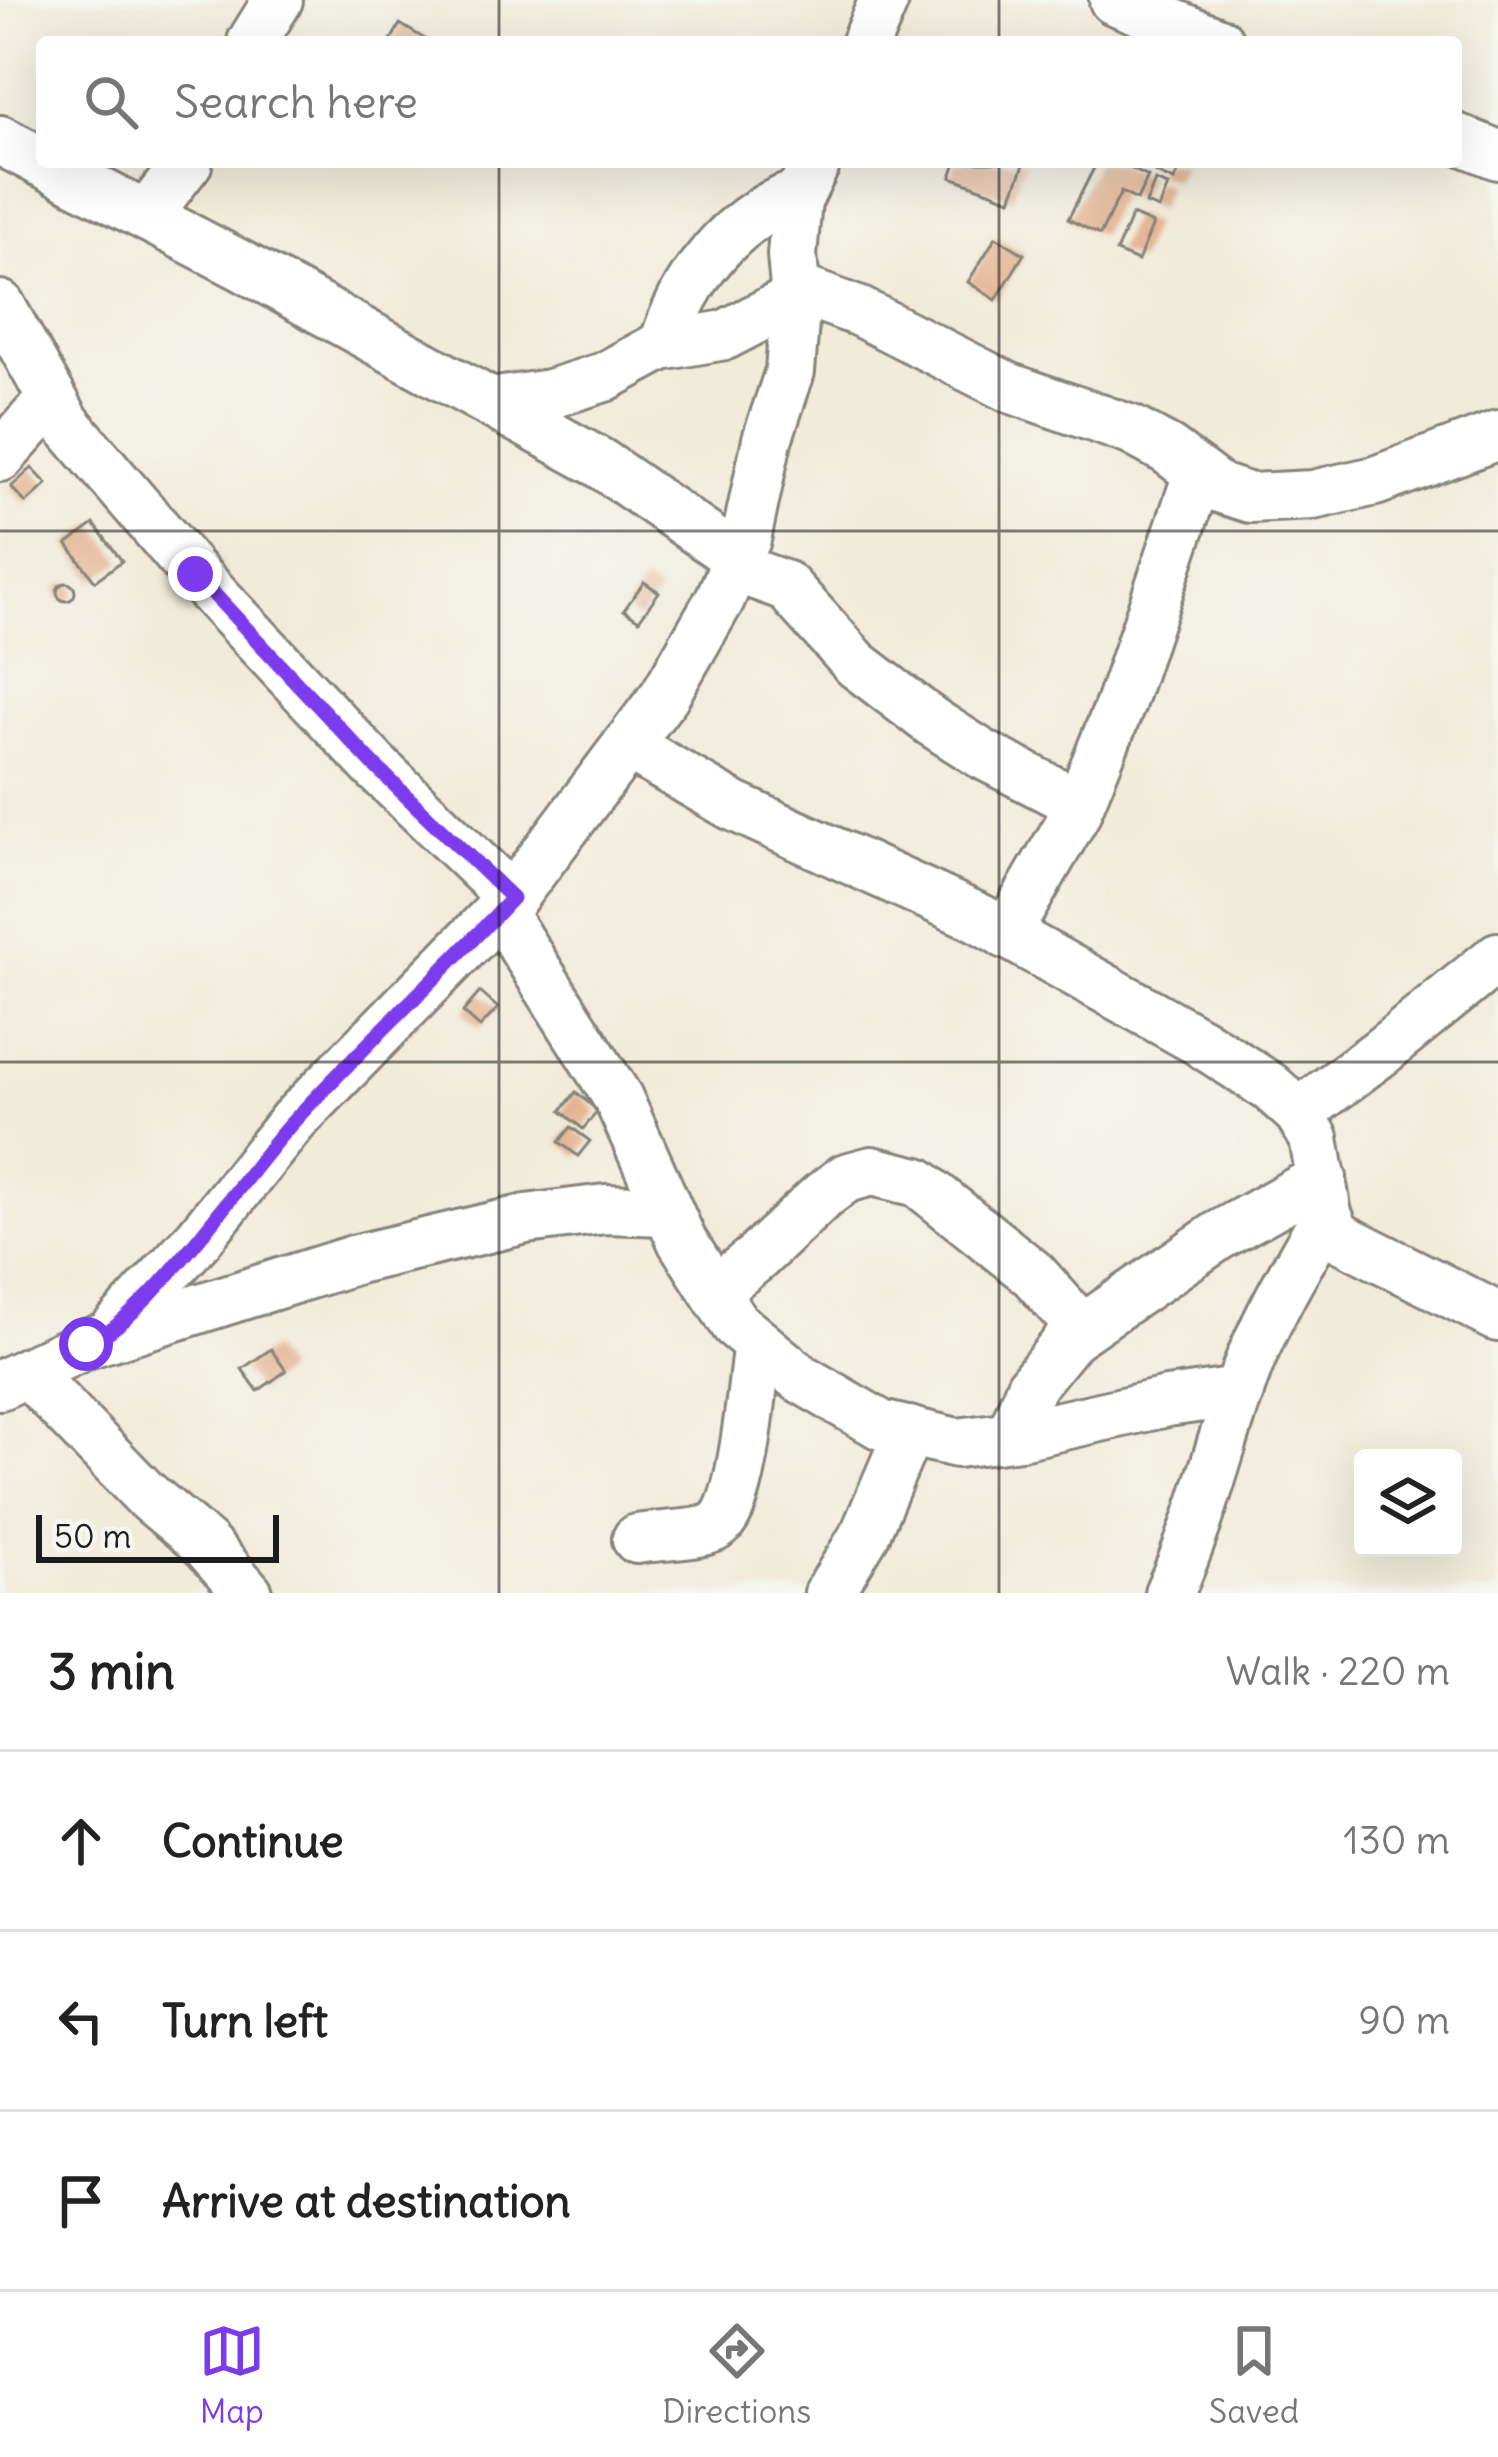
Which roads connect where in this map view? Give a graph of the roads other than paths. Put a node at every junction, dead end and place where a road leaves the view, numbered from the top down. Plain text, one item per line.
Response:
1 (278, 0) edge
2 (884, 0) edge
3 (1114, 0) edge
4 (256, 36) edge
5 (869, 36) edge
6 (1204, 36) edge
7 (0, 140) edge
8 (1462, 140) edge
9 (1498, 155) edge
10 (36, 159) edge
11 (54, 168) edge
12 (183, 168) edge
13 (808, 178) edge
14 (146, 216) junction
15 (795, 293) junction
16 (0, 305) edge
17 (664, 345) junction
18 (52, 399) junction
19 (491, 403) junction
20 (1498, 435) edge
21 (0, 457) edge
22 (1198, 474) junction
23 (735, 563) junction
24 (627, 745) junction
25 (1079, 804) junction
26 (506, 904) junction
27 (1006, 934) junction
28 (1498, 957) edge
29 (1299, 1113) junction
30 (1325, 1196) junction
31 (668, 1211) junction
32 (715, 1291) junction
33 (1498, 1317) edge
34 (1082, 1329) junction
35 (108, 1337) junction
36 (758, 1343) junction
37 (14, 1378) edge
38 (1239, 1392) junction
39 (910, 1431) junction
40 (1011, 1436) junction
41 (637, 1539) dead end
42 (248, 1593) edge
43 (829, 1593) edge
44 (1169, 1593) edge

1 - 4 street
2 - 5 street
3 - 6 street
7 - 10 street
8 - 9 street
11 - 14 street
12 - 14 street
13 - 15 street
13 - 17 street
14 - 19 street
15 - 17 street
15 - 22 street
15 - 23 street
16 - 18 street
17 - 19 street
18 - 21 street
18 - 26 street
19 - 23 street
20 - 22 street
22 - 25 street
23 - 24 street
23 - 25 street
24 - 26 street
24 - 27 street
25 - 27 street
26 - 31 street
26 - 35 street
27 - 29 street
28 - 29 street
29 - 30 street
30 - 33 street
30 - 34 street
30 - 38 street
31 - 32 street
31 - 35 street
32 - 34 street
32 - 36 street
34 - 40 street
35 - 37 street
36 - 39 street
36 - 41 street
37 - 42 street
38 - 40 street
38 - 44 street
39 - 40 street
39 - 43 street

